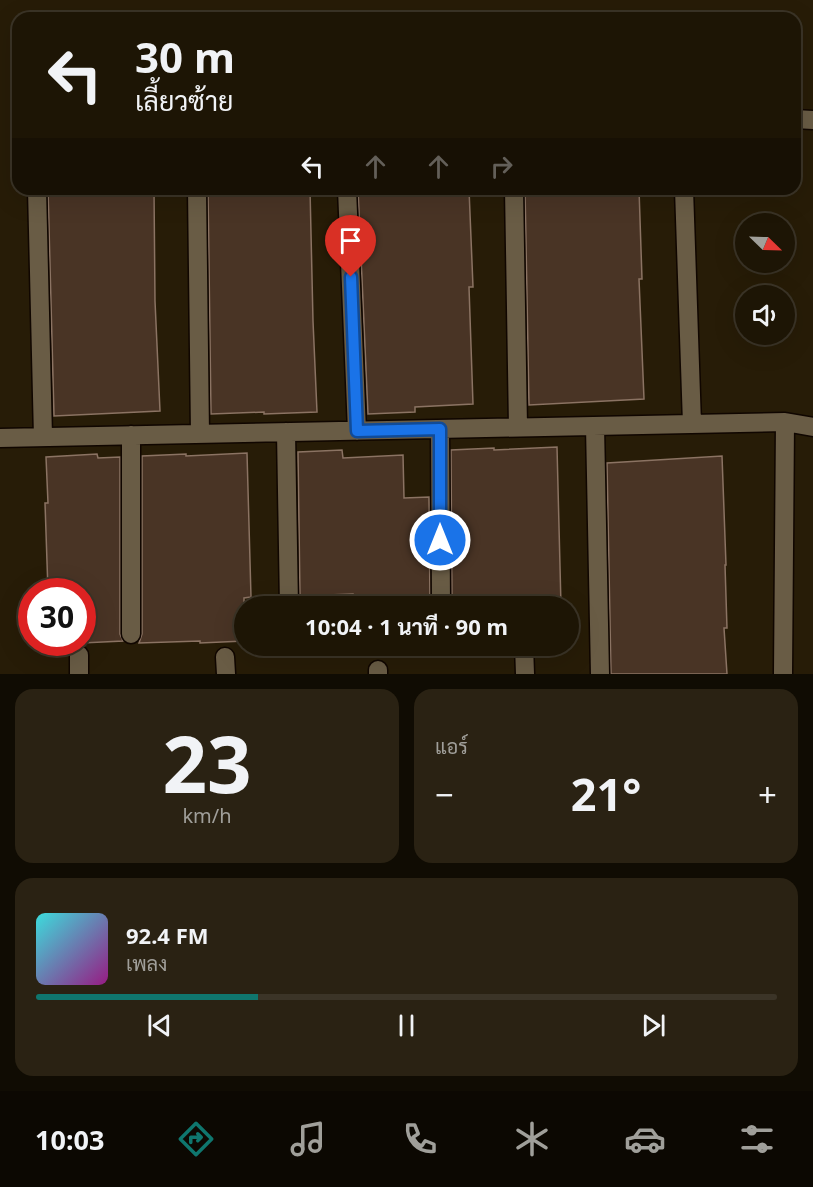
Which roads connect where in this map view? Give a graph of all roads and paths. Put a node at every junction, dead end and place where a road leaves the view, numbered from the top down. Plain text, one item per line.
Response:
1 (38, 195) edge
2 (197, 195) edge
3 (347, 195) edge
4 (514, 195) edge
5 (684, 195) edge
6 (785, 422) junction
7 (692, 424) junction
8 (595, 426) junction
9 (813, 427) edge
10 (518, 428) junction
11 (440, 429) junction
12 (357, 431) junction
13 (286, 432) junction
14 (200, 434) junction
15 (131, 435) junction
16 (43, 437) junction
17 (0, 438) edge
18 (289, 596) edge
19 (441, 596) edge
20 (131, 634) dead end
21 (79, 656) edge
22 (524, 656) edge
23 (79, 674) edge
24 (525, 674) edge
25 (600, 674) edge
26 (783, 674) edge

1 - 16 street
2 - 14 street
3 - 12 street
4 - 10 street
5 - 7 street
6 - 7 street
6 - 9 street
6 - 26 street
7 - 8 street
8 - 10 street
8 - 25 street
10 - 11 street
11 - 12 street
11 - 19 street
12 - 13 street
13 - 14 street
13 - 18 street
14 - 15 street
15 - 16 street
15 - 20 street
16 - 17 street
21 - 23 street
22 - 24 street

